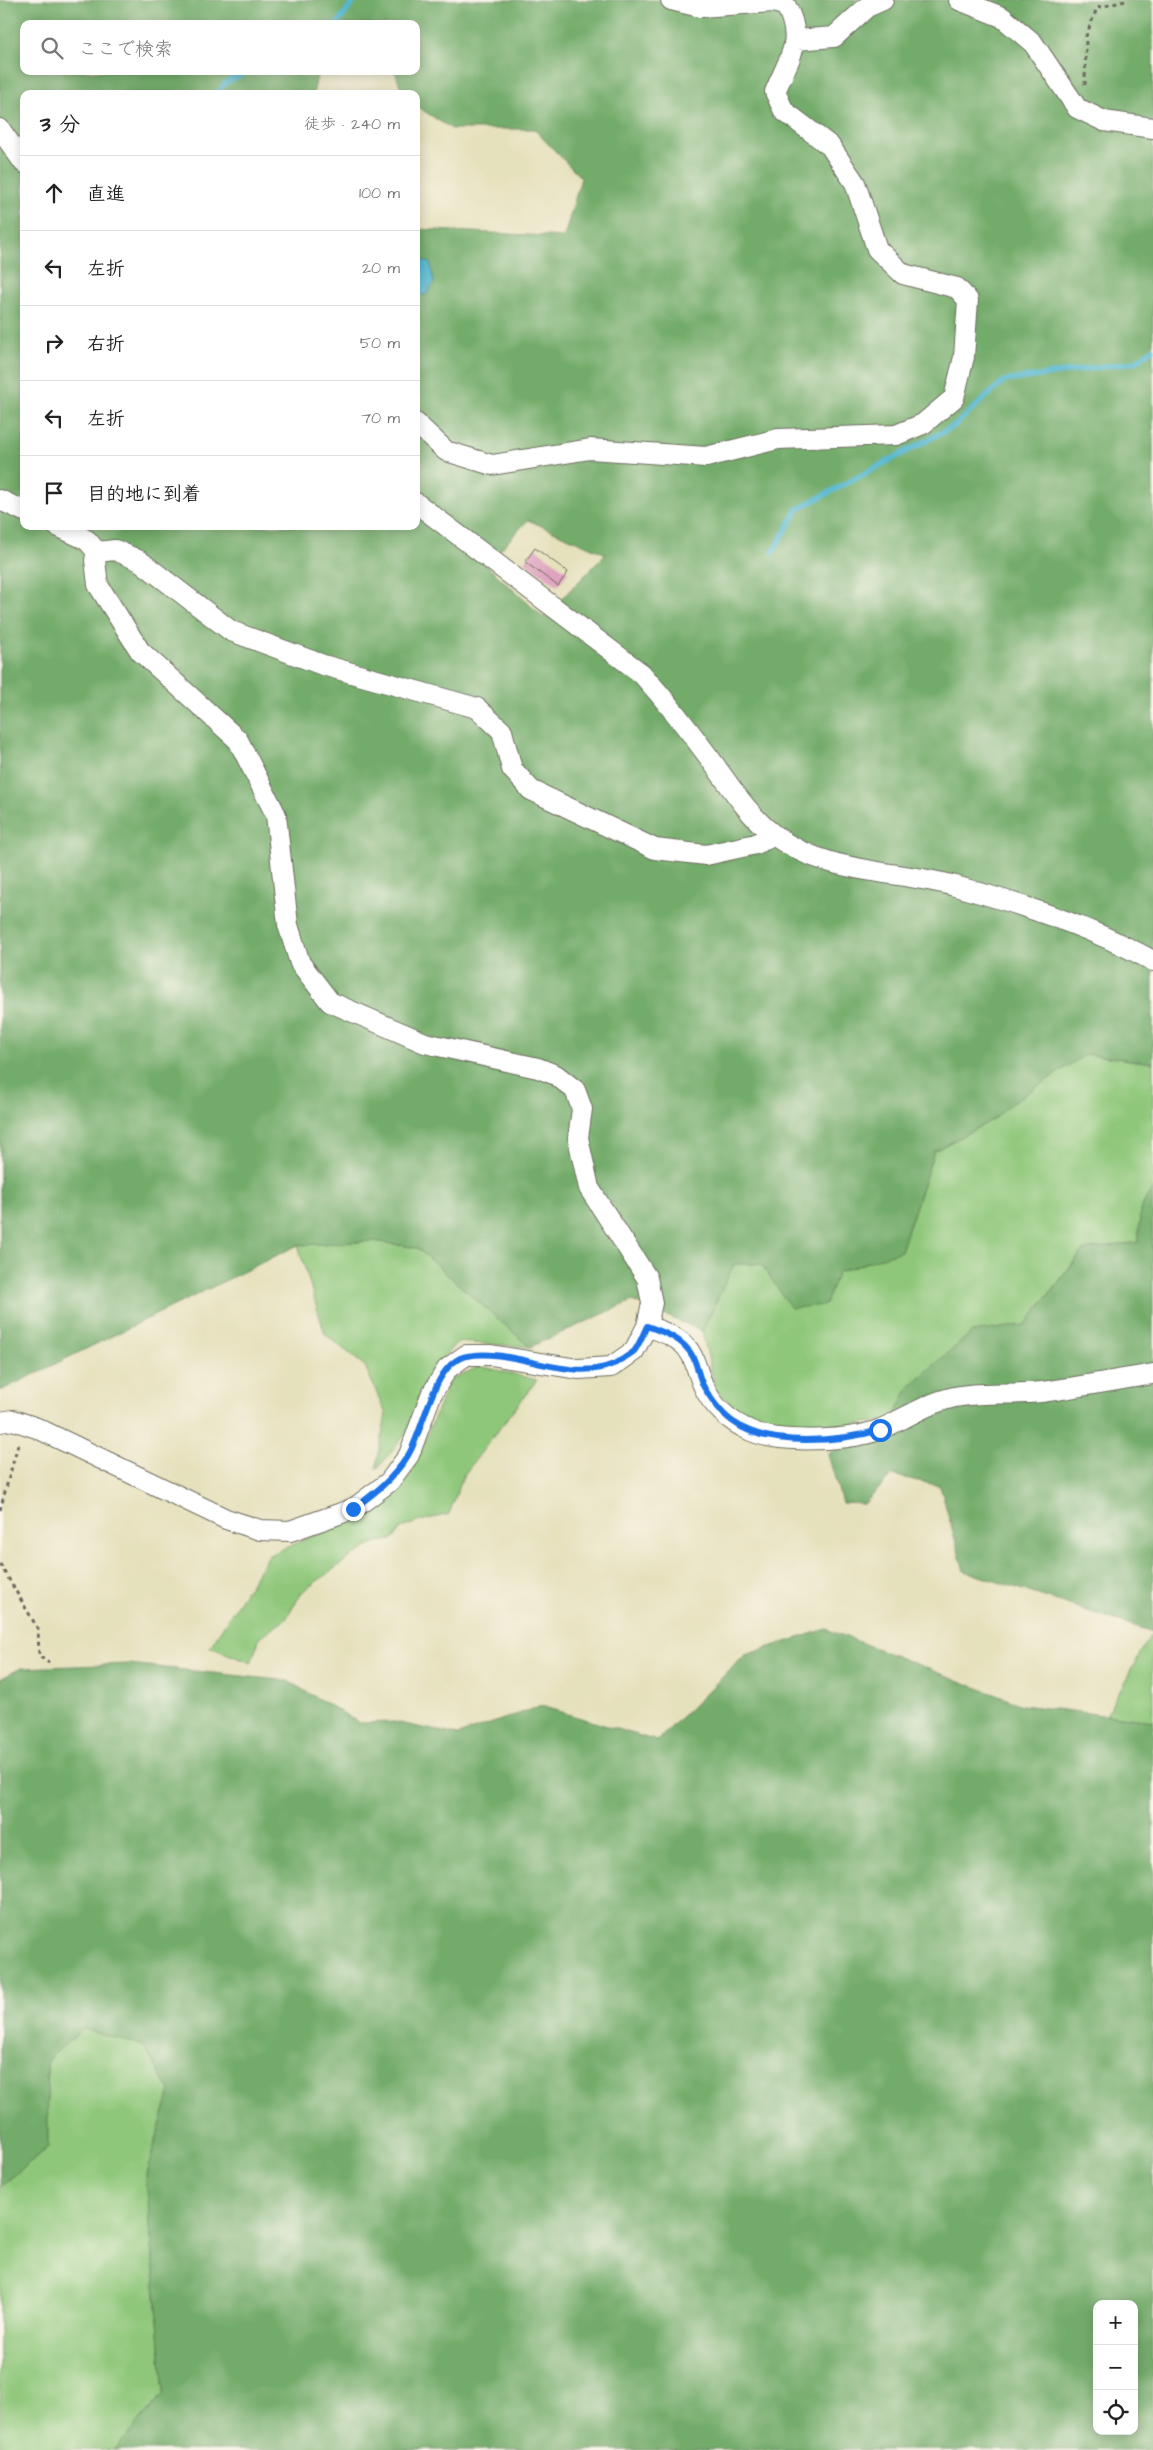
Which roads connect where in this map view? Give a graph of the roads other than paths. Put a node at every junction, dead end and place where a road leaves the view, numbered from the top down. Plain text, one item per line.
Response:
1 (671, 0) edge
2 (883, 0) edge
3 (959, 0) edge
4 (796, 40) junction
5 (1153, 128) edge
6 (0, 129) edge
7 (20, 157) edge
8 (420, 427) edge
9 (0, 500) edge
10 (420, 506) edge
11 (20, 510) edge
12 (65, 530) edge
13 (97, 552) junction
14 (774, 835) junction
15 (1153, 961) edge
16 (647, 1326) junction
17 (1153, 1374) edge
18 (0, 1422) edge

1 - 4 street
2 - 4 street
3 - 5 street
4 - 8 street
6 - 7 street
9 - 11 street
10 - 14 street
12 - 13 street
13 - 14 street
13 - 16 street
14 - 15 street
16 - 17 street
16 - 18 street

